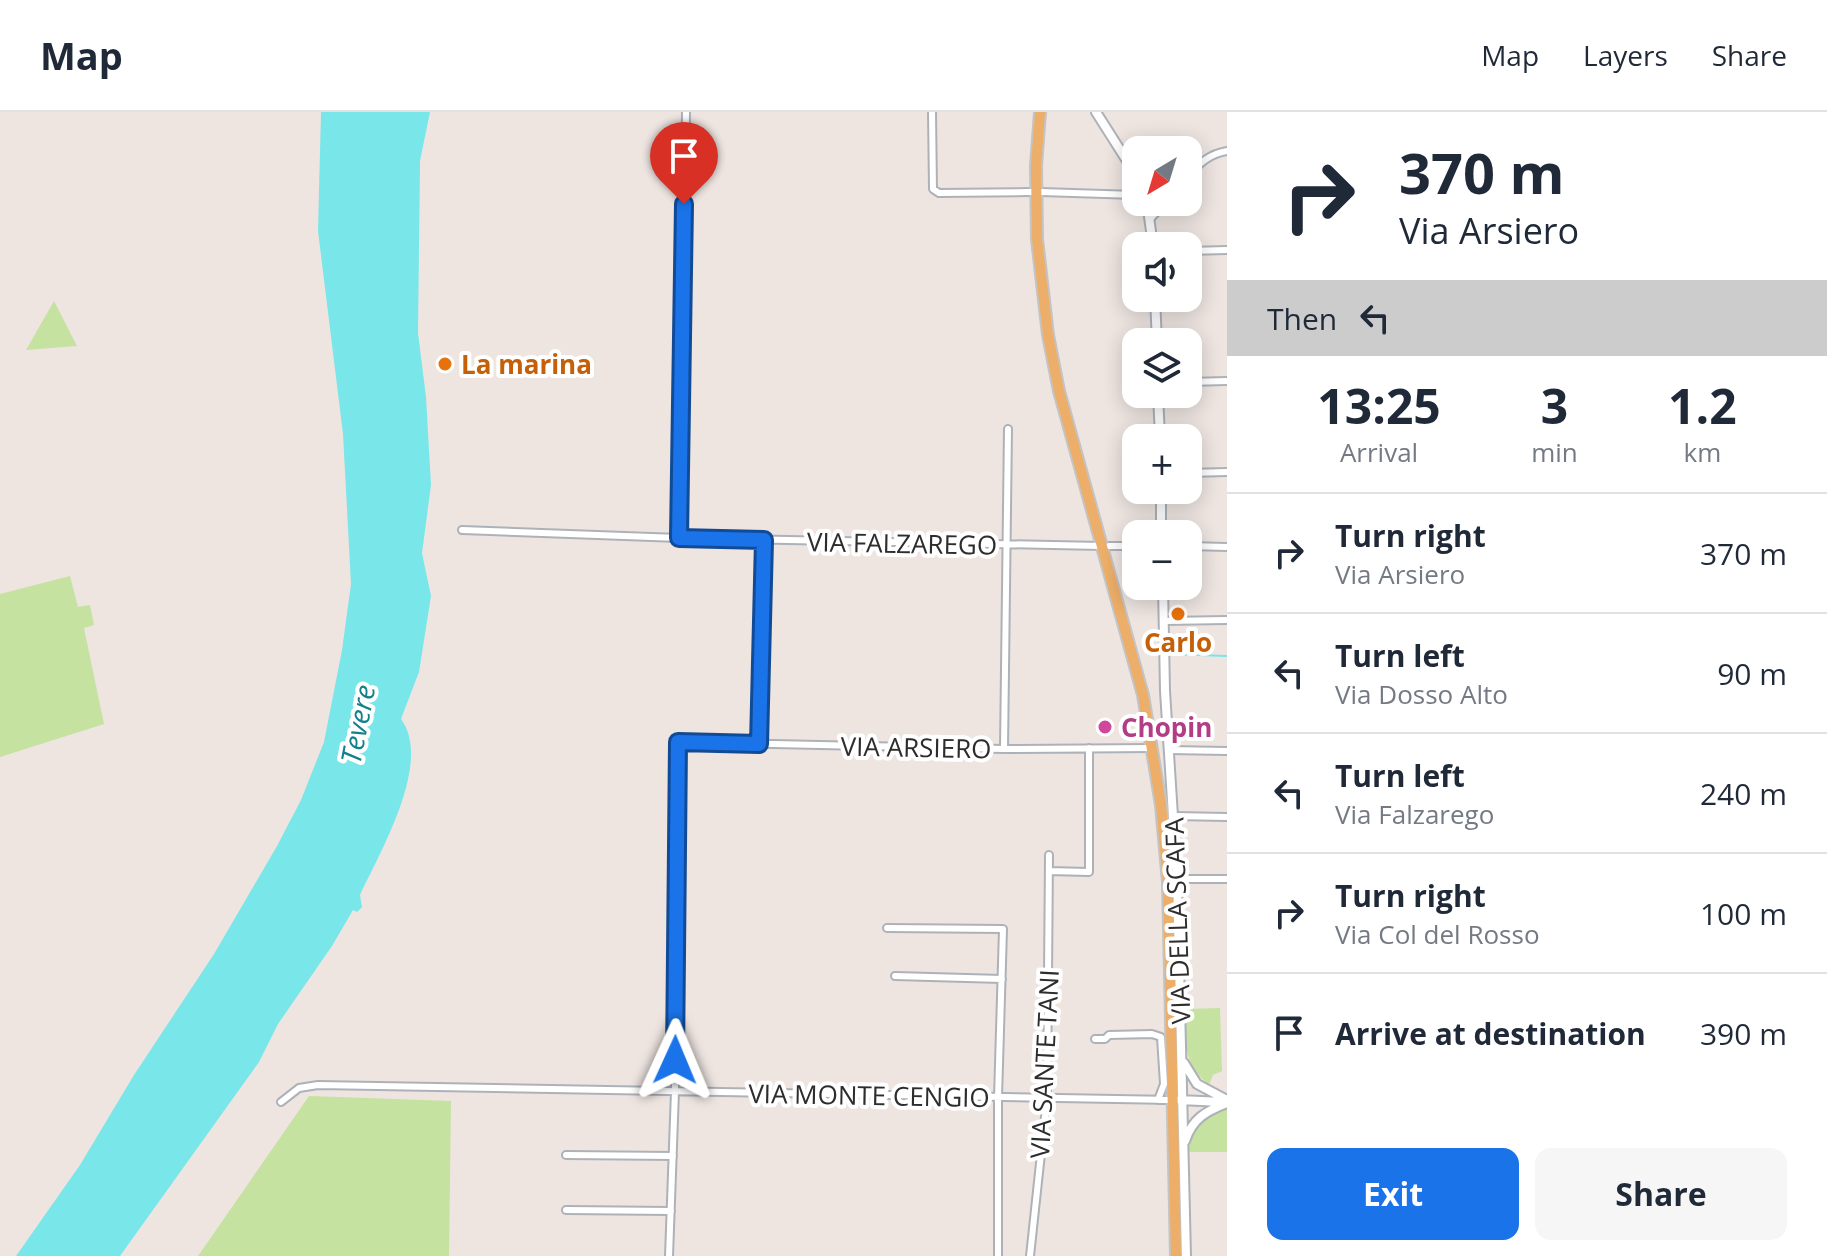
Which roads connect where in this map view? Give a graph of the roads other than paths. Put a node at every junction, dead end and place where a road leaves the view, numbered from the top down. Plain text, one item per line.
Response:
1 (686, 112) edge
2 (932, 112) edge
3 (1040, 112) edge
4 (1096, 112) edge
5 (1227, 151) edge
6 (1122, 153) edge
7 (1202, 160) edge
8 (1031, 192) dead end
9 (1041, 192) dead end
10 (1122, 195) edge
11 (1151, 218) edge
12 (1152, 232) edge
13 (1227, 250) edge
14 (1202, 251) edge
15 (1227, 381) edge
16 (1202, 382) edge
17 (1008, 429) dead end
18 (1227, 472) edge
19 (1202, 473) edge
20 (462, 530) dead end
21 (679, 538) junction
22 (764, 540) junction
23 (1006, 545) junction
24 (1106, 546) junction
25 (1122, 546) edge
26 (1202, 546) edge
27 (1227, 547) edge
28 (1163, 600) edge
29 (1227, 620) edge
30 (1164, 621) junction
31 (759, 744) junction
32 (1089, 748) junction
33 (1153, 748) junction
34 (1004, 749) junction
35 (1168, 750) junction
36 (1227, 751) edge
37 (1174, 816) junction
38 (1227, 817) edge
39 (1049, 855) dead end
40 (1049, 871) junction
41 (1177, 879) junction
42 (1227, 879) edge
43 (887, 928) dead end
44 (895, 976) dead end
45 (1002, 979) junction
46 (1095, 1039) dead end
47 (1181, 1054) junction
48 (675, 1091) junction
49 (998, 1098) junction
50 (1047, 1098) junction
51 (1158, 1100) junction
52 (1178, 1100) junction
53 (281, 1102) dead end
54 (1227, 1102) edge
55 (1183, 1145) junction
56 (566, 1155) dead end
57 (673, 1156) junction
58 (566, 1210) dead end
59 (671, 1211) junction
60 (669, 1256) edge
61 (998, 1256) edge
62 (1030, 1256) edge
63 (1176, 1256) edge
64 (1186, 1256) edge

1 - 21 street
2 - 8 street
3 - 24 main road
4 - 6 street
5 - 7 street
9 - 10 street
11 - 12 street
13 - 14 street
15 - 16 street
17 - 23 street
18 - 19 street
20 - 21 street, VIA FALZAREGO
21 - 22 street, VIA FALZAREGO
22 - 23 street, VIA FALZAREGO
22 - 31 street
23 - 24 street, VIA FALZAREGO
23 - 34 street
24 - 25 street, VIA FALZAREGO
24 - 33 main road
26 - 27 street
28 - 30 street, VIA DELLA SCAFA
29 - 30 street
30 - 35 street, VIA DELLA SCAFA
31 - 34 street, VIA ARSIERO
31 - 48 street, VIA ARSIERO
32 - 33 street, VIA ARSIERO
32 - 34 street, VIA ARSIERO
32 - 40 street
33 - 52 main road
35 - 36 street
35 - 37 street, VIA DELLA SCAFA
37 - 38 street
37 - 41 street, VIA DELLA SCAFA
39 - 40 street, VIA SANTE TANI
40 - 50 street, VIA SANTE TANI
41 - 42 street
41 - 47 street, VIA DELLA SCAFA
43 - 45 street
44 - 45 street
45 - 49 street
46 - 51 street
47 - 52 street, VIA DELLA SCAFA
47 - 54 street
48 - 49 street, VIA MONTE CENGIO
48 - 53 street, VIA MONTE CENGIO
48 - 57 street
49 - 50 street, VIA MONTE CENGIO
49 - 61 street
50 - 51 street, VIA MONTE CENGIO
50 - 62 street, VIA SANTE TANI
51 - 52 street, VIA MONTE CENGIO
52 - 54 street
52 - 55 street, VIA DELLA SCAFA
52 - 63 main road
54 - 55 street
55 - 64 street, VIA DELLA SCAFA
56 - 57 street
57 - 59 street
58 - 59 street
59 - 60 street

